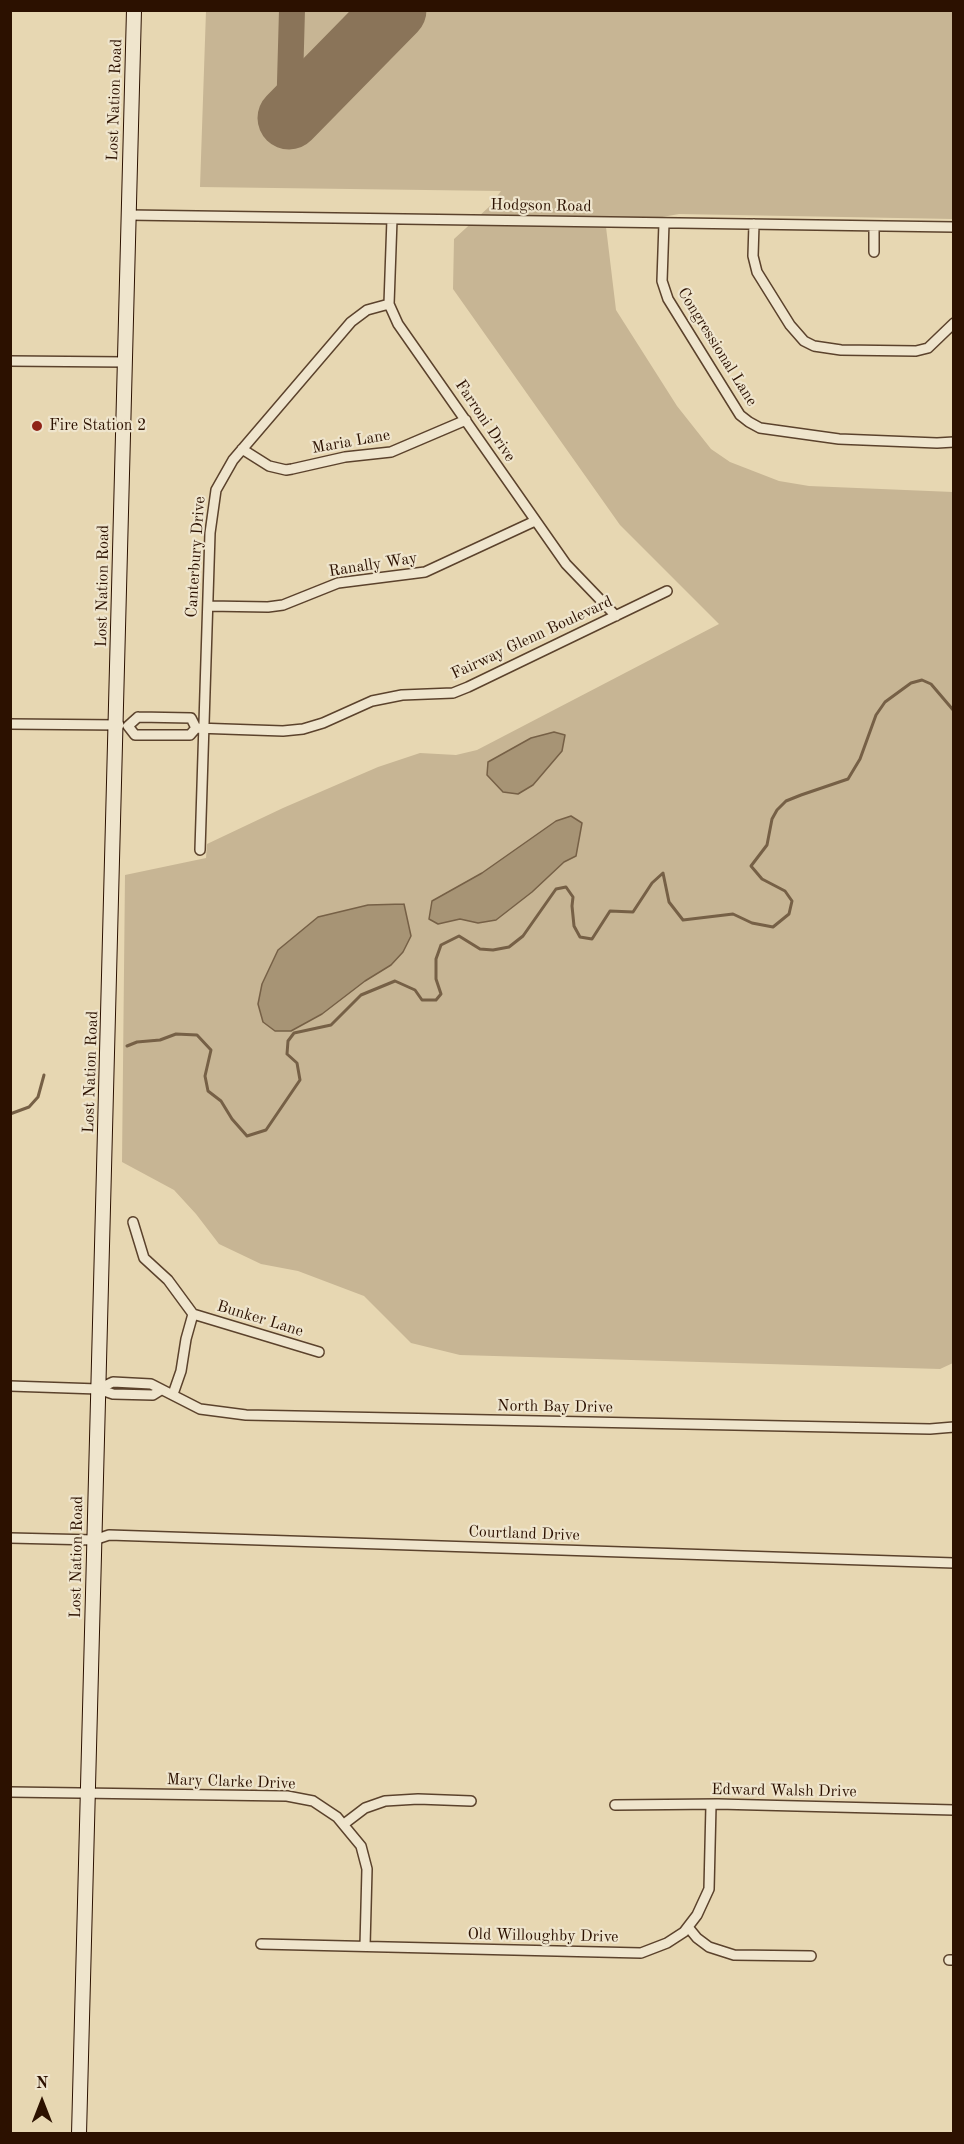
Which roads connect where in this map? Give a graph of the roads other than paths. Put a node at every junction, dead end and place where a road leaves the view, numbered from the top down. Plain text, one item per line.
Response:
1 (134, 10) edge
2 (128, 214) junction
3 (392, 219) junction
4 (664, 223) junction
5 (754, 224) junction
6 (874, 226) junction
7 (954, 227) edge
8 (874, 252) dead end
9 (389, 304) junction
10 (954, 322) edge
11 (10, 361) edge
12 (124, 362) junction
13 (465, 420) junction
14 (954, 442) edge
15 (242, 449) junction
16 (535, 521) junction
17 (667, 591) dead end
18 (208, 606) junction
19 (616, 616) junction
20 (10, 724) edge
21 (122, 725) junction
22 (200, 728) junction
23 (200, 850) dead end
24 (133, 1222) dead end
25 (193, 1314) junction
26 (319, 1352) dead end
27 (10, 1386) edge
28 (98, 1389) junction
29 (173, 1394) junction
30 (954, 1427) edge
31 (10, 1538) edge
32 (94, 1540) junction
33 (954, 1563) edge
34 (10, 1792) edge
35 (87, 1793) junction
36 (471, 1801) dead end
37 (615, 1805) dead end
38 (711, 1805) junction
39 (954, 1810) edge
40 (344, 1824) junction
41 (688, 1927) junction
42 (261, 1944) dead end
43 (365, 1946) junction
44 (811, 1956) dead end
45 (79, 2133) edge

1 - 2 street, Lost Nation Road
2 - 3 street, Hodgson Road
2 - 12 street, Lost Nation Road
3 - 4 street, Hodgson Road
3 - 9 street, Farroni Drive
4 - 5 street, Hodgson Road
4 - 14 street, Congressional Lane
5 - 6 street, Hodgson Road
5 - 10 street
6 - 7 street, Hodgson Road
6 - 8 street
9 - 13 street, Farroni Drive
9 - 15 street, Canterbury Drive
11 - 12 street
12 - 21 street, Lost Nation Road
13 - 15 street, Maria Lane
13 - 16 street, Farroni Drive
15 - 18 street, Canterbury Drive
16 - 18 street, Ranally Way
16 - 19 street, Farroni Drive
17 - 19 street, Fairway Glenn Boulevard
18 - 22 street, Canterbury Drive
19 - 22 street, Fairway Glenn Boulevard
20 - 21 street
21 - 22 street, Fairway Glenn Boulevard
21 - 22 street, Fairway Glenn Boulevard
21 - 28 street, Lost Nation Road
22 - 23 street, Canterbury Drive
24 - 25 street, Bunker Lane
25 - 26 street, Bunker Lane
25 - 29 street, Bunker Lane
27 - 28 street, North Bay Drive
28 - 29 street, North Bay Drive
28 - 32 street, Lost Nation Road
29 - 30 street, North Bay Drive
31 - 32 street, Courtland Drive
32 - 33 street, Courtland Drive
32 - 35 street, Lost Nation Road
34 - 35 street, Mary Clarke Drive
35 - 40 street, Mary Clarke Drive
35 - 45 street, Lost Nation Road
36 - 40 street
37 - 38 street, Edward Walsh Drive
38 - 39 street, Edward Walsh Drive
38 - 41 street, Old Willoughby Drive
40 - 43 street, Mary Clarke Drive
41 - 43 street, Old Willoughby Drive
41 - 44 street
42 - 43 street, Old Willoughby Drive

